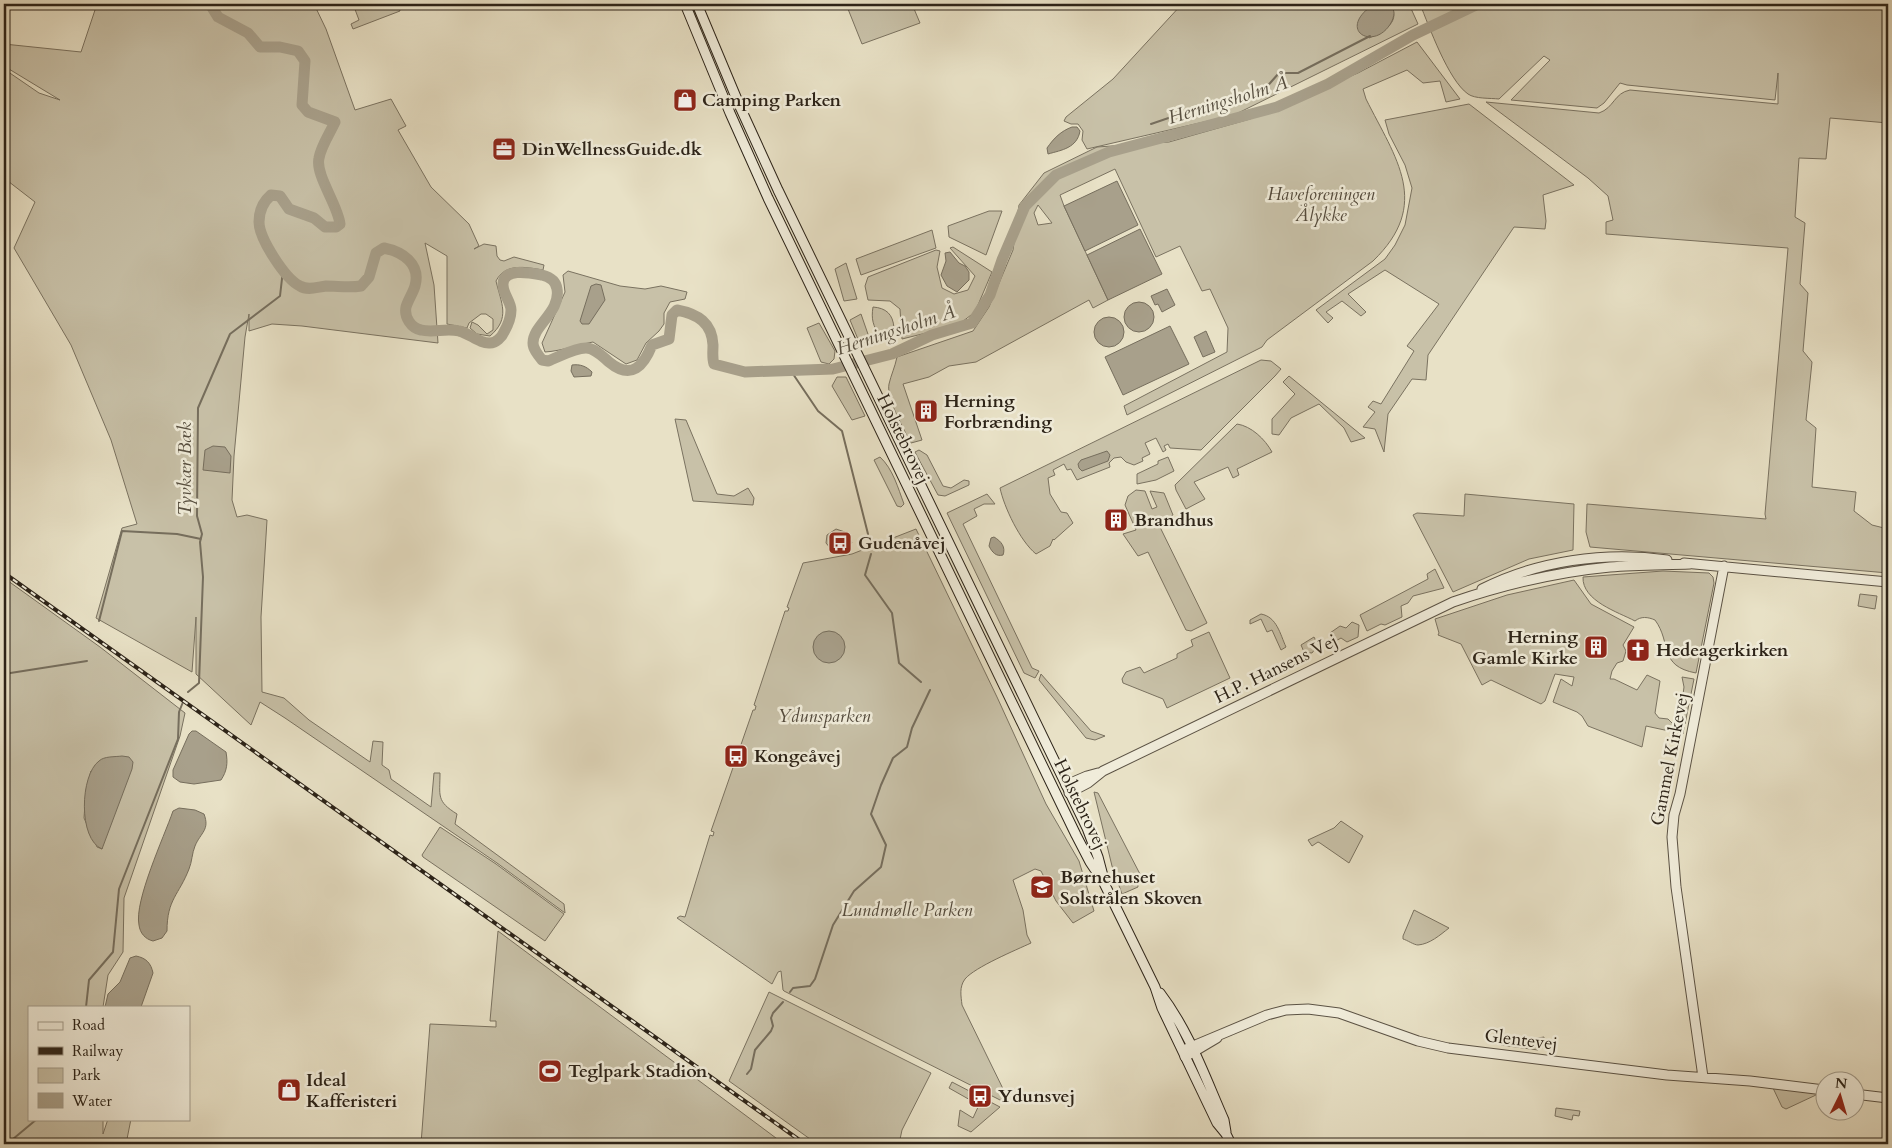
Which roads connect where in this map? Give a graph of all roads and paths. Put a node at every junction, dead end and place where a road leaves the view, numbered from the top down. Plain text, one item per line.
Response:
1 (685, 4) edge
2 (697, 4) edge
3 (1724, 566) junction
4 (1751, 568) junction
5 (1888, 576) edge
6 (1888, 582) edge
7 (1063, 791) junction
8 (1155, 987) junction
9 (1188, 1051) junction
10 (1703, 1077) junction
11 (1814, 1089) edge
12 (1864, 1095) edge
13 (1888, 1098) edge
14 (1231, 1144) edge

1 - 7 street, Holstebrovej
2 - 7 street, Holstebrovej
3 - 4 street, H.P. Hansens Vej
3 - 7 street, H.P. Hansens Vej
3 - 10 street, Gammel Kirkevej
4 - 5 street, H.P. Hansens Vej
4 - 6 street, H.P. Hansens Vej
7 - 8 street, Holstebrovej
8 - 9 street, Holstebrovej
8 - 9 street, Holstebrovej
9 - 10 street, Glentevej
9 - 14 street, Holstebrovej
10 - 11 street, Glentevej
12 - 13 street

